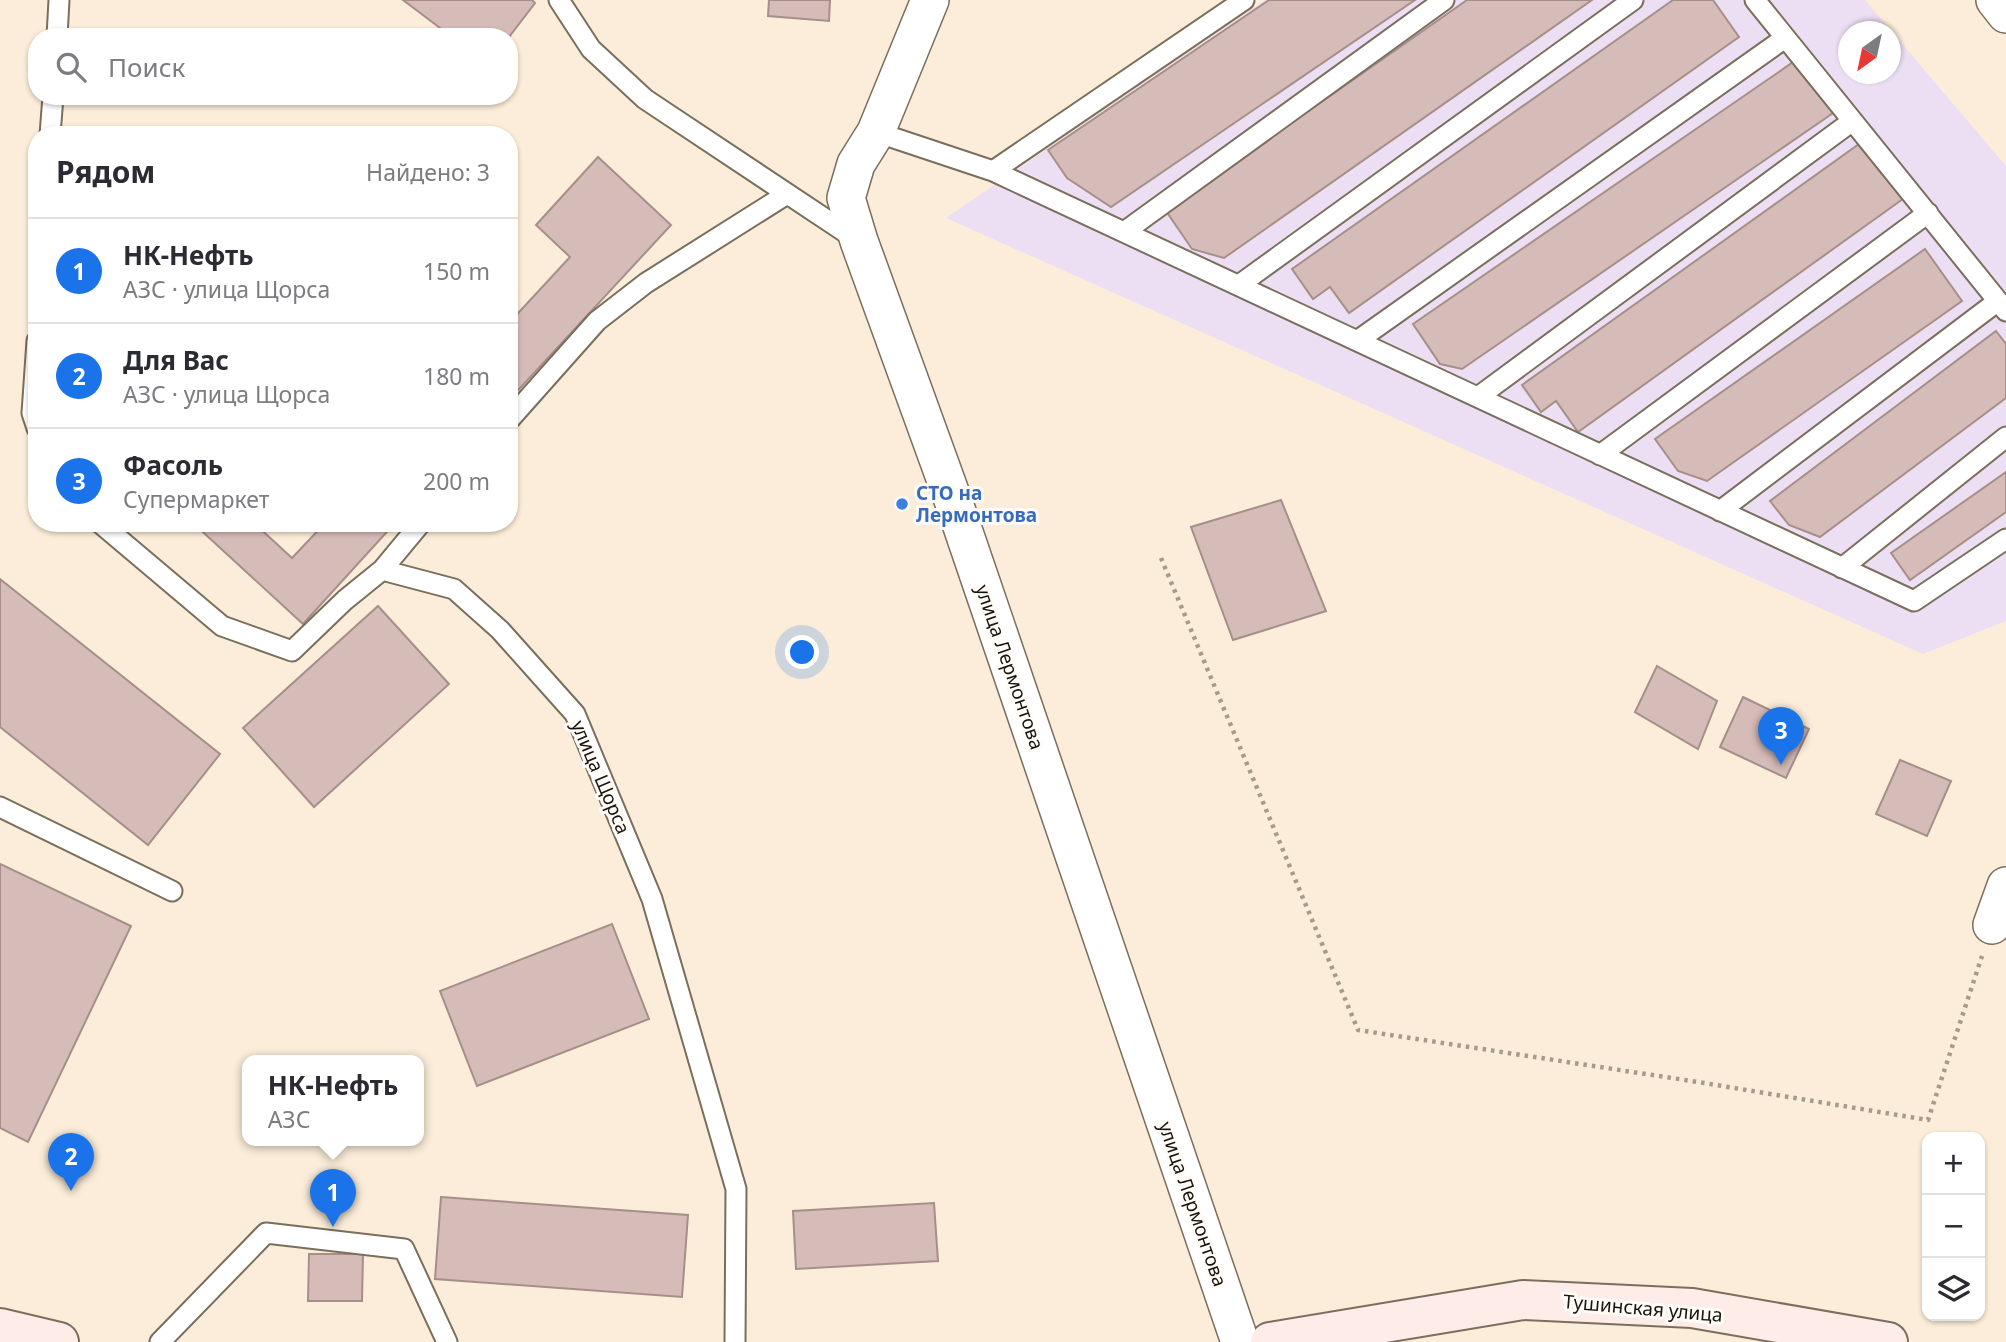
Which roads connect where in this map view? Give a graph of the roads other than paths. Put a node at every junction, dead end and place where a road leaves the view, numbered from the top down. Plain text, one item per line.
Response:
1 (59, 0) edge
2 (559, 0) edge
3 (930, 0) edge
4 (1244, 0) edge
5 (1444, 0) edge
6 (1633, 0) edge
7 (1755, 0) edge
8 (1994, 0) edge
9 (2006, 14) edge
10 (57, 28) edge
11 (1785, 38) junction
12 (52, 105) edge
13 (1852, 122) junction
14 (51, 126) edge
15 (876, 132) junction
16 (993, 171) junction
17 (787, 194) junction
18 (1927, 213) junction
19 (1124, 232) junction
20 (859, 242) junction
21 (1239, 285) junction
22 (2002, 306) edge
23 (1357, 341) junction
24 (1478, 397) junction
25 (518, 410) edge
26 (2006, 437) edge
27 (1600, 455) junction
28 (1720, 511) junction
29 (111, 532) edge
30 (414, 532) edge
31 (2006, 539) edge
32 (1842, 568) junction
33 (382, 570) junction
34 (0, 807) edge
35 (2006, 886) edge
36 (172, 891) dead end
37 (1992, 925) road end
38 (0, 1328) edge
39 (59, 1342) edge
40 (160, 1342) edge
41 (447, 1342) edge
42 (735, 1342) edge
43 (1240, 1342) edge
44 (1270, 1342) edge
45 (1888, 1342) edge

1 - 10 lane
2 - 17 lane
3 - 15 street, улица Лермонтова
4 - 16 lane
5 - 19 lane
6 - 21 lane
7 - 11 lane
8 - 9 street
11 - 13 lane
11 - 23 lane
12 - 14 lane
13 - 18 lane
13 - 24 lane
15 - 16 lane
15 - 20 street, улица Лермонтова
16 - 19 lane
17 - 20 lane
17 - 25 lane
18 - 22 lane
18 - 27 lane
19 - 21 lane
20 - 43 street, улица Лермонтова
21 - 23 lane
22 - 28 lane
23 - 24 lane
24 - 27 lane
26 - 32 lane
27 - 28 lane
28 - 32 lane
29 - 33 lane
30 - 33 lane
31 - 32 lane
33 - 42 lane, улица Щорса
34 - 36 lane
35 - 37 street
38 - 39 main road
40 - 41 lane
44 - 45 main road, Тушинская улица

